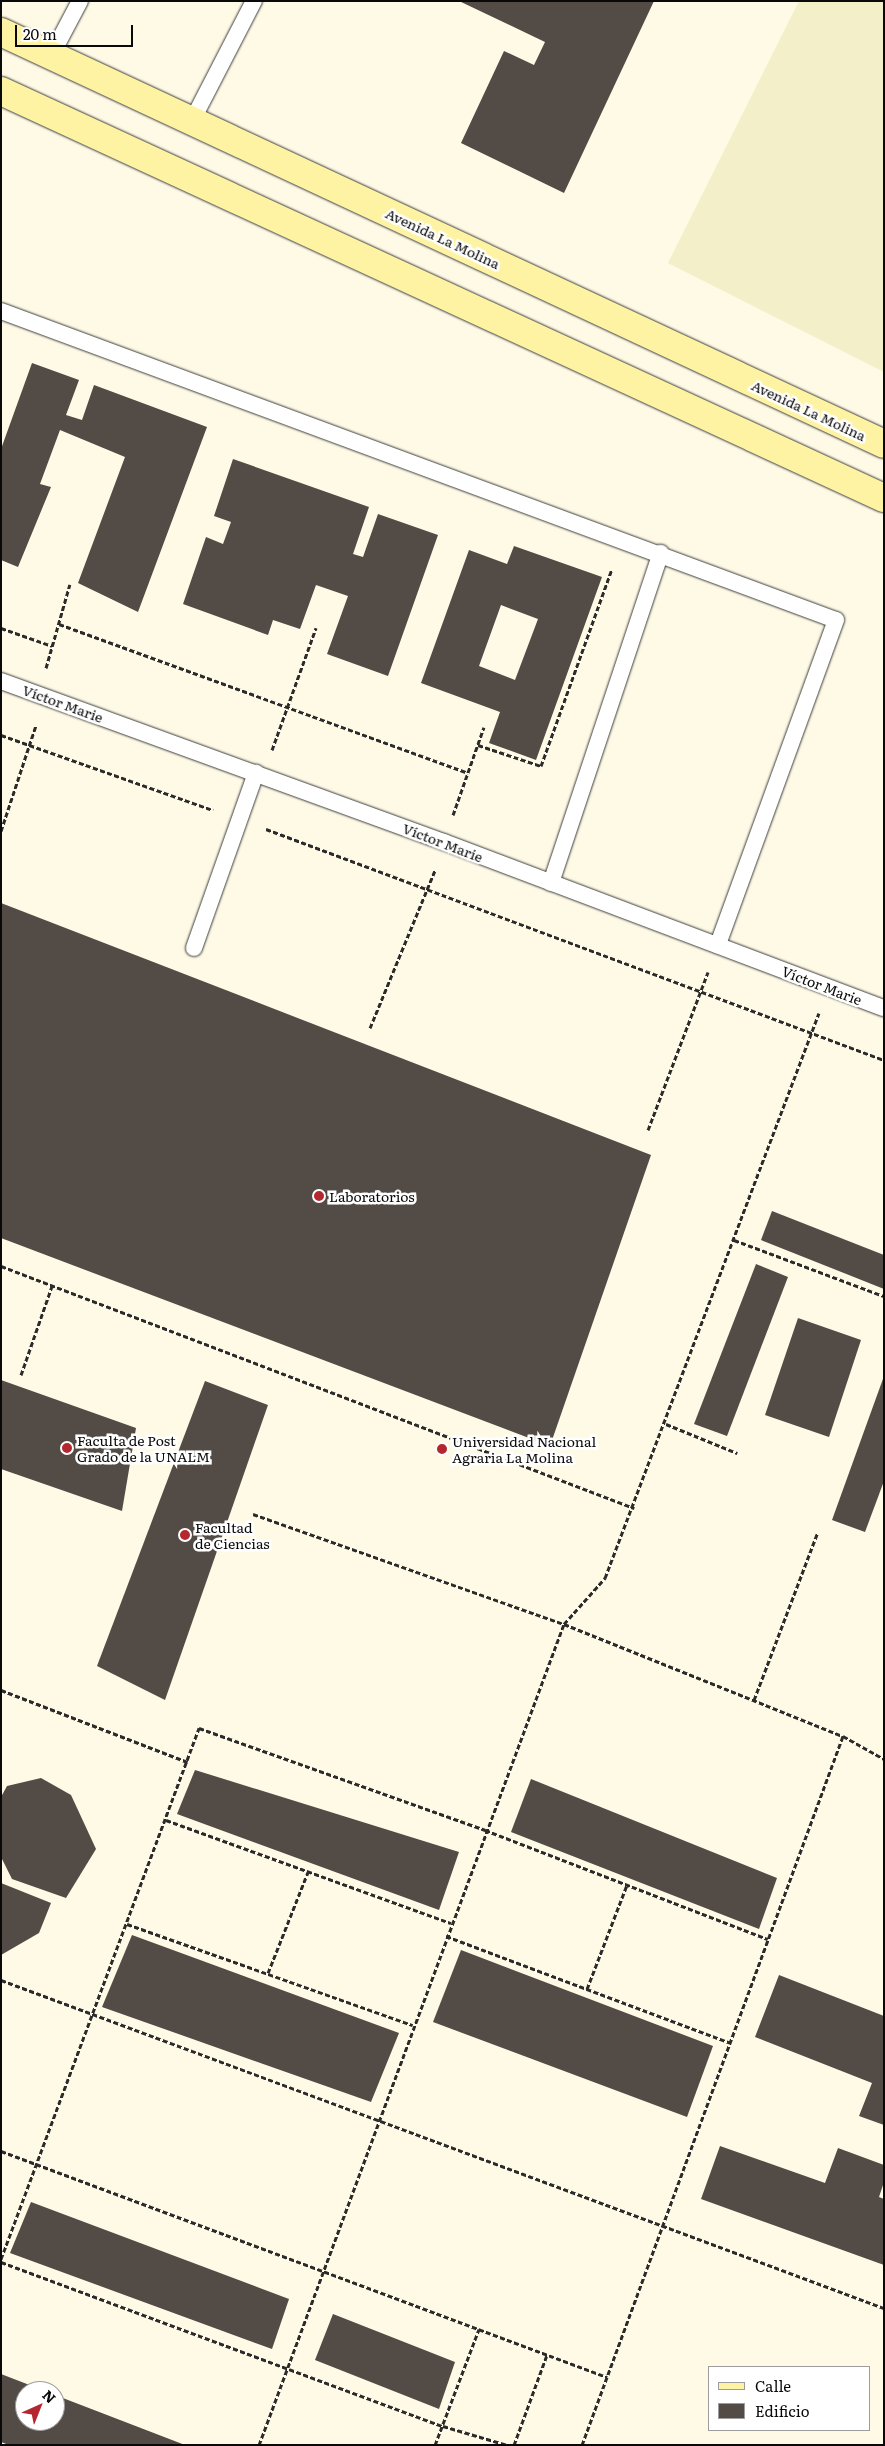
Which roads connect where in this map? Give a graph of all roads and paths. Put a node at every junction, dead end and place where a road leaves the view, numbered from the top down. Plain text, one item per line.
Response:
1 (80, 1) edge
2 (254, 1) edge
3 (1, 32) edge
4 (51, 56) junction
5 (1, 92) edge
6 (192, 121) junction
7 (1, 311) edge
8 (884, 444) edge
9 (884, 498) edge
10 (661, 553) junction
11 (616, 559) dead end
12 (70, 584) dead end
13 (58, 624) junction
14 (1, 628) edge
15 (316, 628) dead end
16 (52, 646) junction
17 (44, 676) dead end
18 (1, 681) edge
19 (287, 708) junction
20 (38, 719) dead end
21 (484, 727) dead end
22 (1, 735) edge
23 (478, 745) junction
24 (32, 746) junction
25 (468, 773) junction
26 (259, 774) junction
27 (453, 816) dead end
28 (239, 820) junction
29 (1, 831) edge
30 (436, 867) dead end
31 (551, 883) junction
32 (428, 887) junction
33 (718, 945) junction
34 (194, 948) dead end
35 (829, 988) junction
36 (701, 991) junction
37 (884, 1008) edge
38 (370, 1028) dead end
39 (812, 1032) junction
40 (884, 1060) edge
41 (648, 1130) dead end
42 (734, 1240) junction
43 (1, 1266) edge
44 (52, 1286) junction
45 (884, 1296) edge
46 (21, 1375) dead end
47 (666, 1424) junction
48 (737, 1453) dead end
49 (634, 1508) junction
50 (254, 1514) dead end
51 (817, 1534) dead end
52 (564, 1624) junction
53 (1, 1690) edge
54 (754, 1700) junction
55 (844, 1736) junction
56 (884, 1758) edge
57 (188, 1762) junction
58 (166, 1820) junction
59 (485, 1830) junction
60 (308, 1872) junction
61 (627, 1885) junction
62 (451, 1923) junction
63 (127, 1924) junction
64 (446, 1936) junction
65 (768, 1939) junction
66 (268, 1974) junction
67 (1, 1980) edge
68 (586, 1989) junction
69 (93, 2014) junction
70 (413, 2025) junction
71 (731, 2043) junction
72 (379, 2120) junction
73 (1, 2151) edge
74 (37, 2164) junction
75 (663, 2226) junction
76 (1, 2261) edge
77 (323, 2271) junction
78 (884, 2308) edge
79 (479, 2329) junction
80 (547, 2355) junction
81 (287, 2368) junction
82 (607, 2377) junction
83 (443, 2426) junction
84 (259, 2445) edge
85 (435, 2445) edge
86 (507, 2445) edge
87 (514, 2445) edge
88 (582, 2445) edge

1 - 4 lane
2 - 6 lane
3 - 4 main road, Avenida La Molina
4 - 6 main road, Avenida La Molina
5 - 9 main road
6 - 8 main road, Avenida La Molina
7 - 10 lane
10 - 31 lane
10 - 33 lane
11 - 23 path
12 - 13 path
13 - 16 path
13 - 19 path
14 - 16 path
15 - 19 path
16 - 17 path
18 - 26 lane, Víctor Marie
19 - 25 path
19 - 26 path
20 - 24 path
21 - 23 path
22 - 24 path
23 - 25 path
24 - 28 path
24 - 29 path
25 - 27 path
26 - 28 lane
26 - 31 lane, Víctor Marie
28 - 32 path
28 - 34 lane
30 - 32 path
31 - 33 lane, Víctor Marie
32 - 36 path
32 - 38 path
33 - 35 lane, Víctor Marie
33 - 36 path
35 - 37 lane, Víctor Marie
35 - 39 path
36 - 39 path
36 - 41 path
39 - 40 path
39 - 42 path
42 - 45 path
42 - 47 path
43 - 44 path
44 - 46 path
44 - 49 path
47 - 48 path
47 - 49 path
49 - 52 path
50 - 52 path
51 - 54 path
52 - 54 path
52 - 59 path
53 - 57 path
54 - 55 path
55 - 56 path
55 - 65 path
57 - 58 path
57 - 59 path
58 - 60 path
58 - 63 path
59 - 61 path
59 - 62 path
60 - 62 path
60 - 66 path
61 - 65 path
61 - 68 path
62 - 64 path
63 - 66 path
63 - 69 path
64 - 68 path
64 - 70 path
65 - 71 path
66 - 70 path
67 - 69 path
68 - 71 path
69 - 72 path
69 - 74 path
70 - 72 path
71 - 75 path
72 - 75 path
72 - 77 path
73 - 74 path
74 - 76 path
74 - 77 path
75 - 78 path
75 - 82 path
76 - 81 path
77 - 79 path
77 - 81 path
79 - 80 path
79 - 83 path
80 - 82 path
80 - 87 path
81 - 83 path
81 - 84 path
82 - 88 path
83 - 85 path
83 - 86 path

